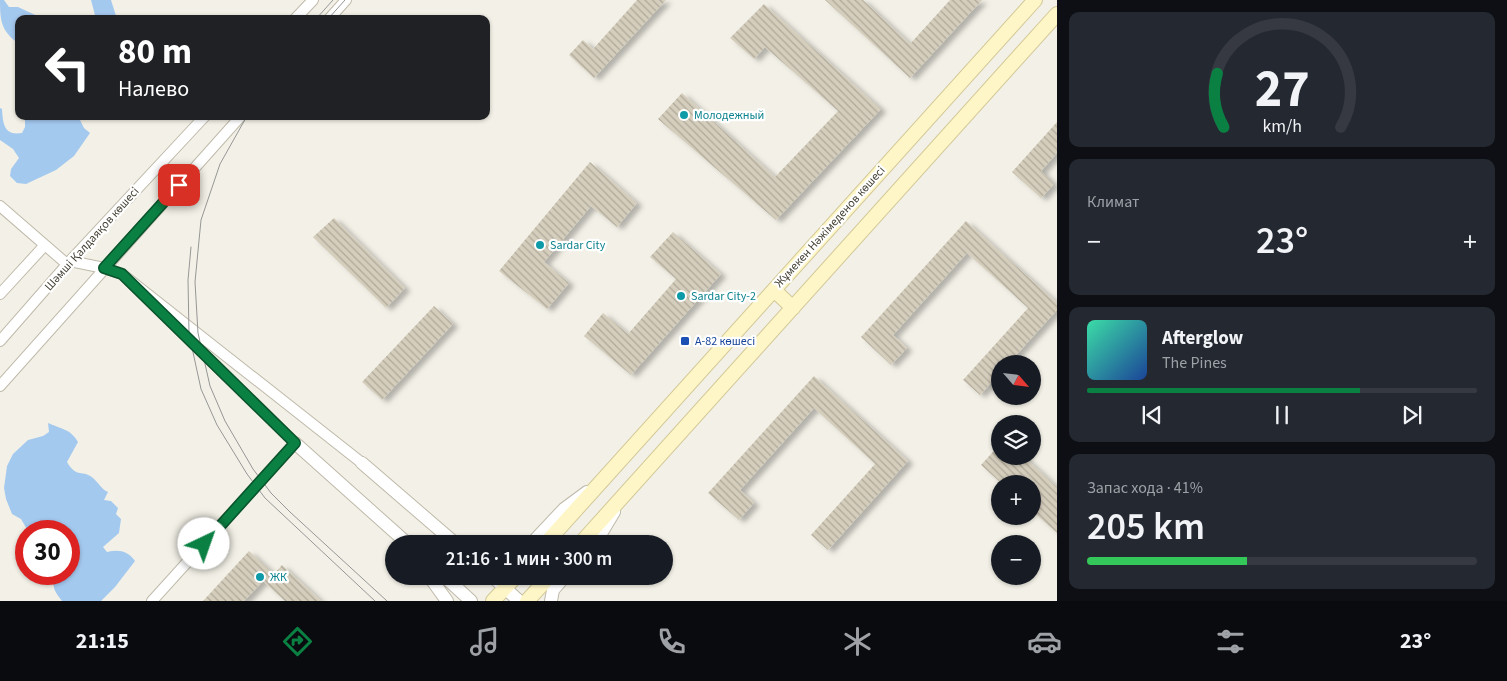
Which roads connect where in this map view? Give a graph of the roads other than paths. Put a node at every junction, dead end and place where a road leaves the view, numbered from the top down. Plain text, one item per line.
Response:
1 (313, 0) edge
2 (346, 0) edge
3 (1035, 0) edge
4 (1057, 14) edge
5 (300, 15) edge
6 (333, 15) edge
7 (201, 120) edge
8 (237, 120) edge
9 (0, 206) edge
10 (45, 245) junction
11 (69, 263) junction
12 (104, 268) junction
13 (122, 274) junction
14 (774, 290) junction
15 (0, 294) edge
16 (793, 308) junction
17 (0, 340) edge
18 (0, 386) edge
19 (295, 443) junction
20 (362, 463) joint
21 (601, 482) junction
22 (622, 498) junction
23 (398, 535) edge
24 (446, 535) edge
25 (539, 535) edge
26 (553, 535) edge
27 (588, 535) edge
28 (600, 535) edge
29 (435, 585) edge
30 (454, 585) edge
31 (502, 585) edge
32 (508, 585) edge
33 (542, 585) edge
34 (557, 585) edge
35 (505, 588) junction
36 (152, 601) edge
37 (447, 601) edge
38 (471, 601) edge
39 (493, 601) edge
40 (519, 601) edge
41 (527, 601) edge
42 (551, 601) edge

1 - 5 street
2 - 6 street
3 - 14 main road, Жұмекен Нәжімеденов көшесі
4 - 16 main road
7 - 11 street, Шәмші Қалдаяқов көшесі
8 - 12 street
9 - 10 street
10 - 11 street
10 - 15 street
11 - 12 street
11 - 17 street, Шәмші Қалдаяқов көшесі
12 - 13 street
12 - 18 street
13 - 19 street
13 - 20 street
14 - 16 main road
14 - 21 main road, Жұмекен Нәжімеденов көшесі
16 - 22 main road
19 - 23 street
19 - 36 street
20 - 24 street
21 - 25 street
21 - 26 main road, Жұмекен Нәжімеденов көшесі
22 - 27 main road
22 - 28 street
29 - 37 street
30 - 38 street
31 - 35 street
32 - 35 main road
33 - 41 main road
34 - 42 street
35 - 39 main road
35 - 40 street

